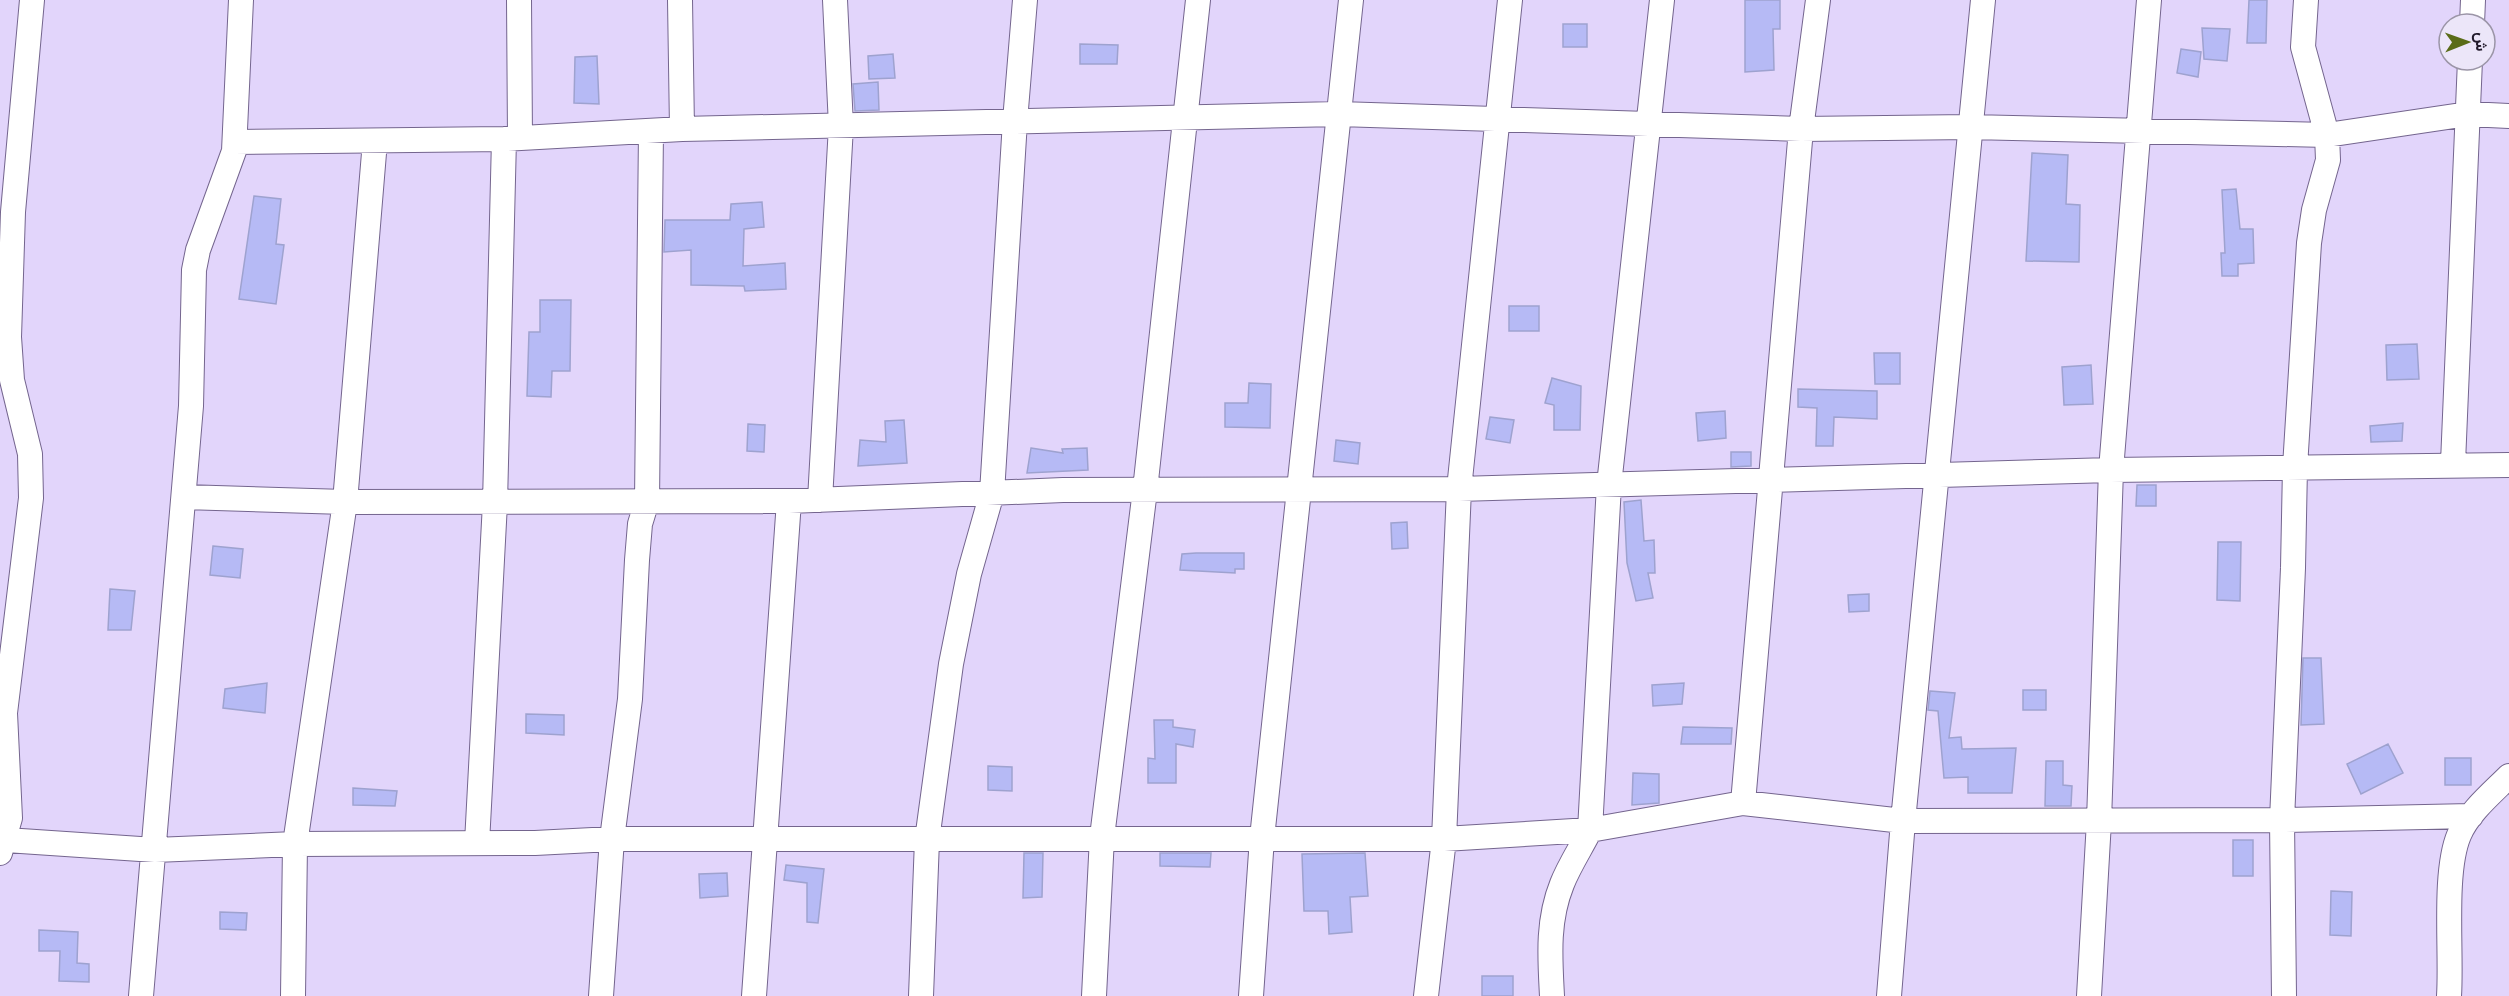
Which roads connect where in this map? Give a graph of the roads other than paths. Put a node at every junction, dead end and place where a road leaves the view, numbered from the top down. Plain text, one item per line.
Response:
1 (32, 0) edge
2 (241, 0) edge
3 (519, 0) edge
4 (680, 0) edge
5 (835, 0) edge
6 (1025, 0) edge
7 (1198, 0) edge
8 (1351, 0) edge
9 (1510, 0) edge
10 (1662, 0) edge
11 (1818, 0) edge
12 (1983, 0) edge
13 (2149, 0) edge
14 (2306, 0) edge
15 (2470, 72) edge
16 (1339, 114) junction
17 (2468, 114) junction
18 (2509, 116) edge
19 (1187, 117) junction
20 (1496, 118) junction
21 (1015, 121) junction
22 (1647, 125) junction
23 (841, 126) junction
24 (1970, 128) junction
25 (682, 129) junction
26 (1801, 129) junction
27 (651, 131) junction
28 (2138, 132) junction
29 (2327, 135) junction
30 (512, 138) junction
31 (375, 141) junction
32 (235, 142) junction
33 (2453, 463) junction
34 (2509, 465) edge
35 (2295, 467) junction
36 (2111, 470) junction
37 (1936, 476) junction
38 (1769, 480) junction
39 (1609, 485) junction
40 (1299, 489) junction
41 (1459, 489) junction
42 (1145, 490) junction
43 (993, 493) junction
44 (184, 497) junction
45 (820, 500) junction
46 (647, 501) junction
47 (789, 501) junction
48 (345, 502) junction
49 (495, 503) junction
50 (2509, 776) edge
51 (1743, 803) junction
52 (2471, 816) junction
53 (2099, 820) junction
54 (2282, 820) junction
55 (1903, 821) junction
56 (1590, 830) junction
57 (1102, 837) junction
58 (612, 838) junction
59 (765, 838) junction
60 (1262, 838) junction
61 (1444, 839) junction
62 (927, 840) junction
63 (477, 843) junction
64 (295, 844) junction
65 (3, 847) edge
66 (155, 850) junction
67 (141, 996) edge
68 (293, 996) edge
69 (601, 996) edge
70 (754, 996) edge
71 (921, 996) edge
72 (1094, 996) edge
73 (1251, 996) edge
74 (1426, 996) edge
75 (1552, 996) edge
76 (1889, 996) edge
77 (2089, 996) edge
78 (2284, 996) edge
79 (2449, 996) edge

1 - 65 street
2 - 32 street
3 - 30 street
4 - 25 street
5 - 23 street
6 - 21 street
7 - 19 street
8 - 16 street
9 - 20 street
10 - 22 street
11 - 26 street
12 - 24 street
13 - 28 street
14 - 29 street
15 - 17 street
16 - 19 street
16 - 20 street
16 - 40 street
17 - 18 street
17 - 29 street
17 - 33 street
19 - 21 street
19 - 42 street
20 - 22 street
20 - 41 street
21 - 23 street
21 - 43 street
22 - 26 street
22 - 39 street
23 - 25 street
23 - 45 street
24 - 26 street
24 - 28 street
24 - 37 street
25 - 27 street
26 - 38 street
27 - 30 street
27 - 46 street
28 - 29 street
28 - 36 street
29 - 35 street
30 - 31 street
30 - 49 street
31 - 32 street
31 - 48 street
32 - 44 street
33 - 34 street
33 - 35 street
35 - 36 street
35 - 54 street
36 - 37 street
36 - 53 street
37 - 38 street
37 - 55 street
38 - 39 street
38 - 51 street
39 - 41 street
39 - 56 street
40 - 41 street
40 - 42 street
40 - 60 street
41 - 61 street
42 - 43 street
42 - 57 street
43 - 45 street
43 - 62 street
44 - 48 street
44 - 66 street
45 - 47 street
46 - 47 street
46 - 49 street
46 - 58 street
47 - 59 street
48 - 49 street
48 - 64 street
49 - 63 street
50 - 52 street
51 - 55 street
51 - 56 street
52 - 54 street
52 - 79 street
53 - 54 street
53 - 55 street
53 - 77 street
54 - 78 street
55 - 76 street
56 - 61 street
56 - 75 street
57 - 60 street
57 - 62 street
57 - 72 street
58 - 59 street
58 - 63 street
58 - 69 street
59 - 62 street
59 - 70 street
60 - 61 street
60 - 73 street
61 - 74 street
62 - 71 street
63 - 64 street
64 - 66 street
64 - 68 street
65 - 66 street
66 - 67 street

